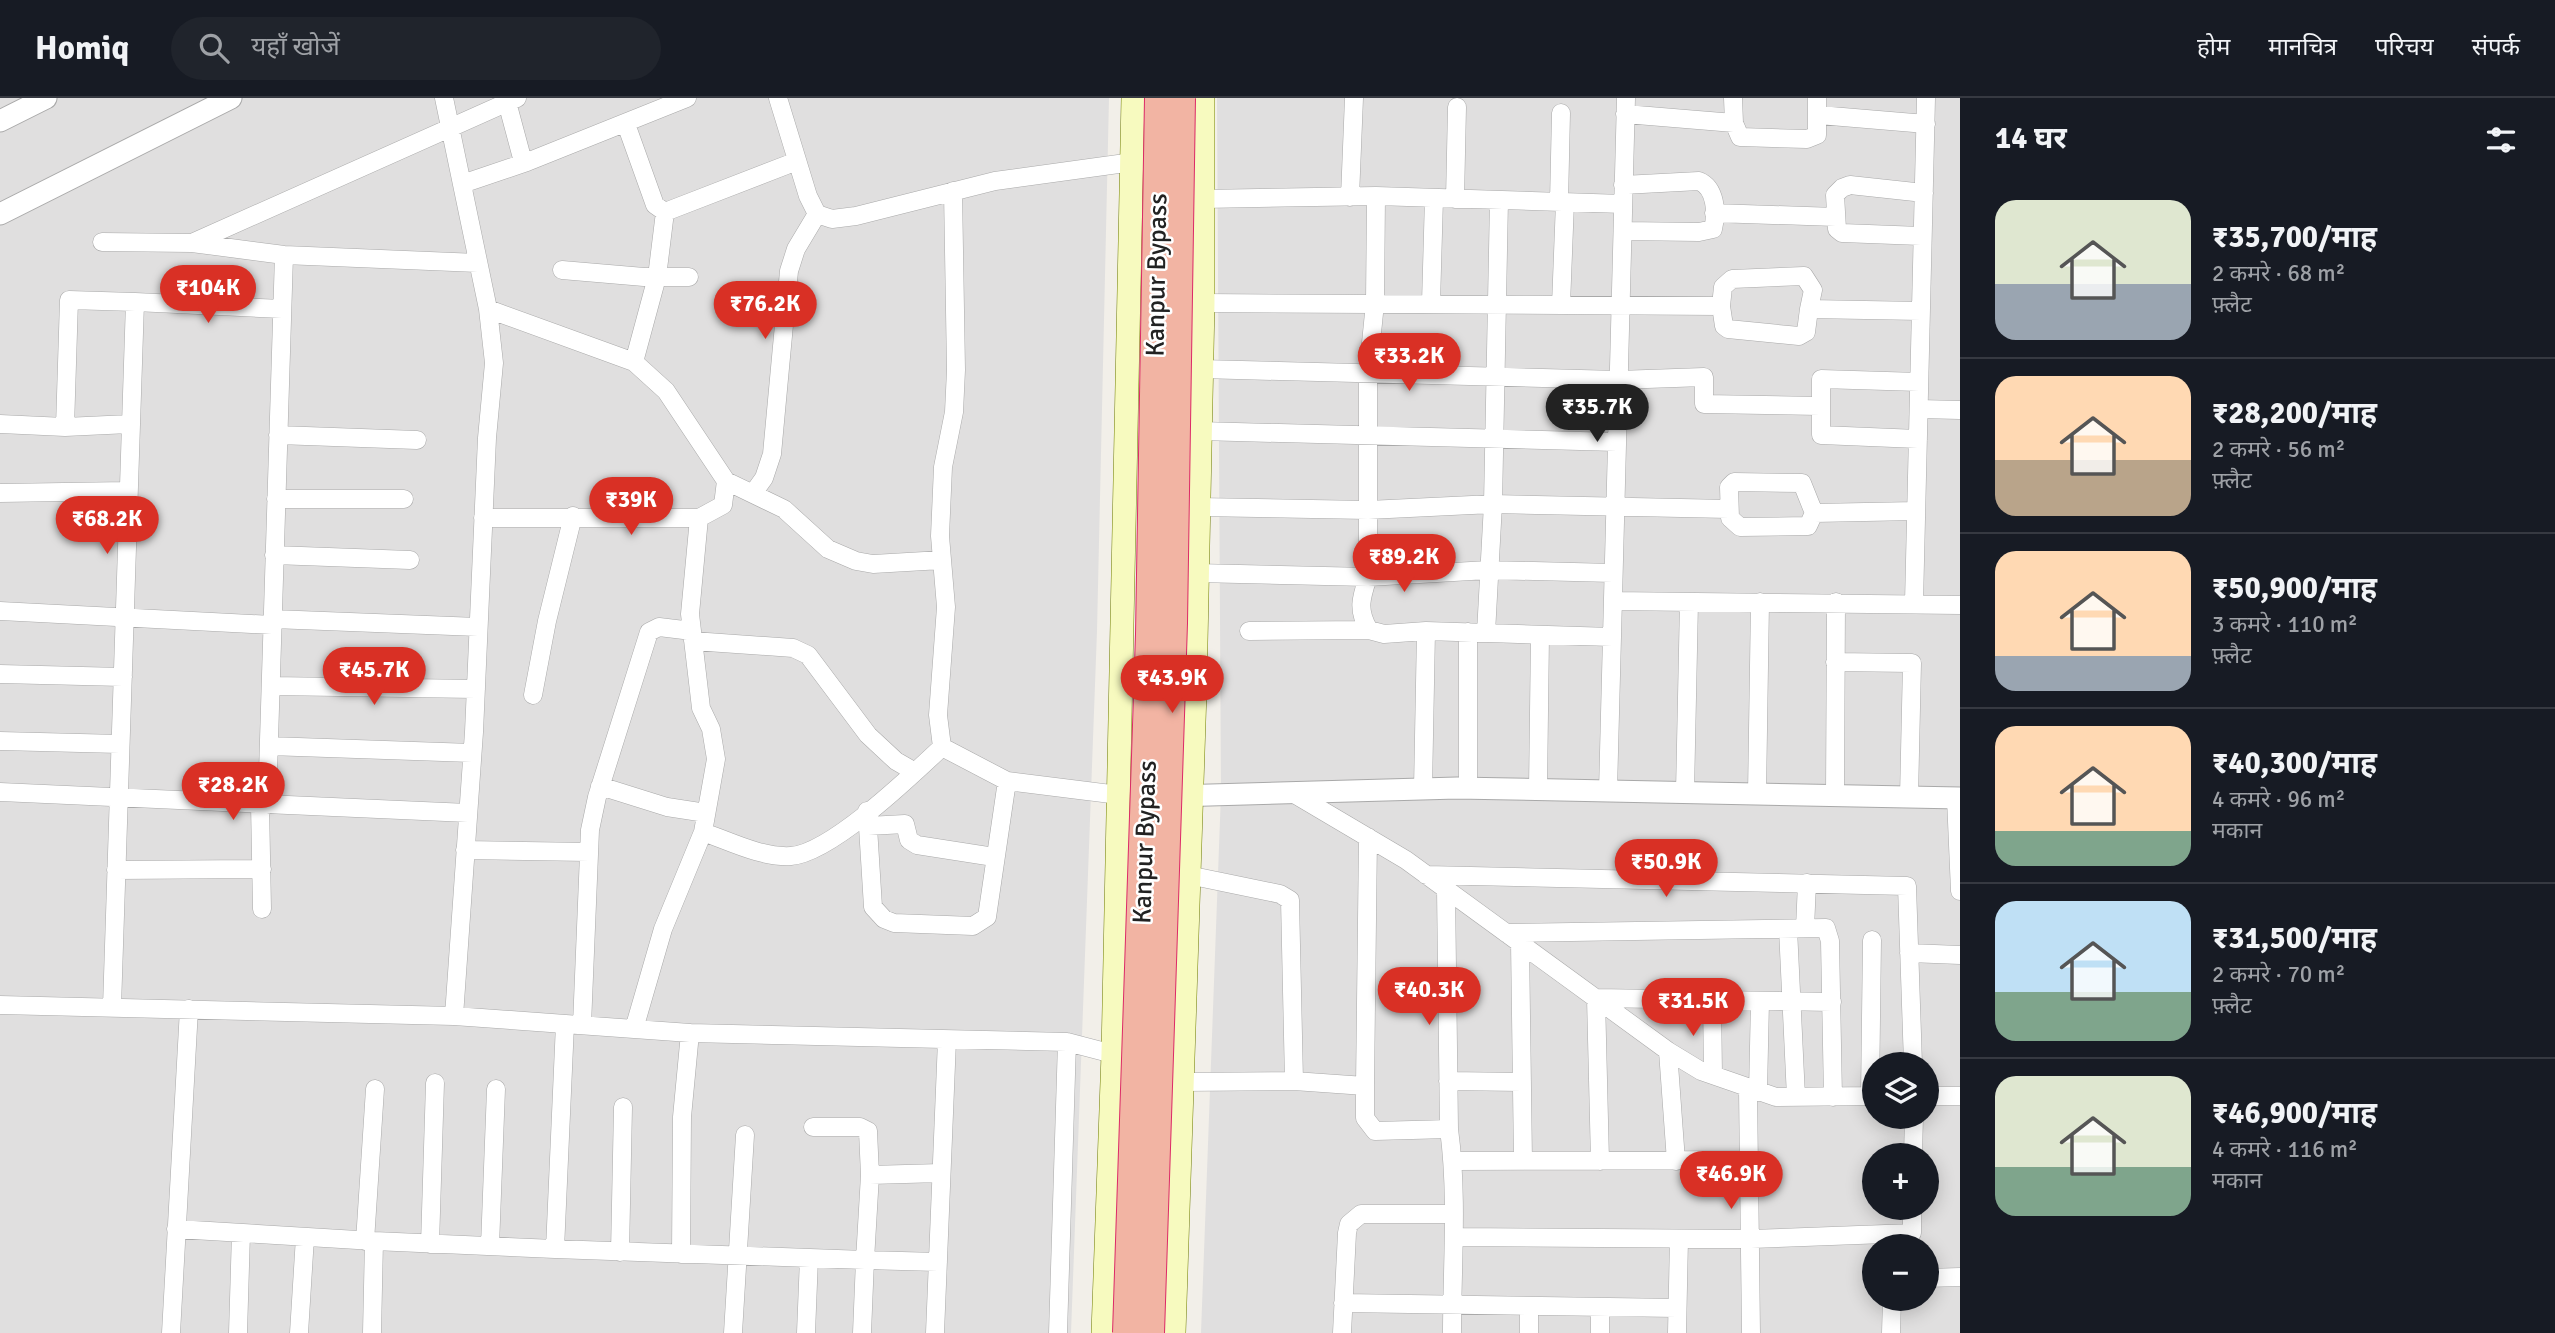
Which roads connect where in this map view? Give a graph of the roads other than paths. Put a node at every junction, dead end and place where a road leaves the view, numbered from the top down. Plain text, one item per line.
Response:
1 (46, 98) edge
2 (230, 98) edge
3 (444, 98) edge
4 (687, 98) edge
5 (778, 98) edge
6 (1133, 98) edge
7 (1159, 98) edge
8 (1181, 98) edge
9 (1203, 98) edge
10 (1354, 98) edge
11 (1733, 98) edge
12 (1926, 98) edge
13 (512, 100) edge
14 (1626, 106) edge
15 (1457, 107) dead end
16 (1818, 107) edge
17 (1561, 113) dead end
18 (0, 121) edge
19 (1734, 122) junction
20 (625, 124) junction
21 (1926, 124) junction
22 (452, 128) junction
23 (527, 162) junction
24 (797, 162) junction
25 (1133, 162) junction
26 (462, 184) junction
27 (1623, 185) junction
28 (953, 191) junction
29 (1924, 192) junction
30 (1376, 196) junction
31 (1350, 197) junction
32 (1434, 198) junction
33 (1455, 198) junction
34 (1203, 199) junction
35 (1499, 200) junction
36 (1562, 202) junction
37 (1623, 204) junction
38 (665, 212) junction
39 (1714, 213) junction
40 (0, 214) edge
41 (817, 214) junction
42 (1836, 218) junction
43 (1624, 231) junction
44 (1921, 236) junction
45 (102, 242) dead end
46 (192, 243) junction
47 (284, 255) junction
48 (478, 262) junction
49 (562, 270) dead end
50 (657, 277) junction
51 (689, 277) dead end
52 (135, 302) junction
53 (1203, 303) junction
54 (1376, 303) junction
55 (1431, 303) junction
56 (1496, 304) junction
57 (1561, 305) junction
58 (1620, 306) junction
59 (1721, 306) junction
60 (282, 309) junction
61 (488, 309) junction
62 (1809, 309) junction
63 (1921, 311) junction
64 (634, 362) junction
65 (1200, 369) junction
66 (1368, 373) junction
67 (1496, 377) junction
68 (1618, 380) junction
69 (1919, 382) junction
70 (1820, 406) junction
71 (1919, 409) junction
72 (1960, 410) edge
73 (0, 424) edge
74 (129, 424) junction
75 (65, 427) junction
76 (1200, 431) junction
77 (278, 435) junction
78 (1367, 438) junction
79 (1918, 439) junction
80 (416, 440) dead end
81 (1493, 440) junction
82 (1617, 442) junction
83 (726, 481) junction
84 (127, 491) junction
85 (754, 492) junction
86 (0, 493) edge
87 (276, 499) junction
88 (404, 499) dead end
89 (1493, 504) junction
90 (1198, 507) junction
91 (1615, 507) junction
92 (1729, 509) junction
93 (1368, 510) junction
94 (1916, 511) junction
95 (1814, 513) junction
96 (573, 516) junction
97 (483, 518) junction
98 (699, 518) junction
99 (274, 555) junction
100 (410, 560) dead end
101 (942, 561) junction
102 (1488, 570) junction
103 (1196, 573) junction
104 (1613, 573) junction
105 (1368, 577) junction
106 (1613, 601) junction
107 (1689, 602) junction
108 (1760, 602) junction
109 (1836, 602) junction
110 (1914, 603) junction
111 (1960, 605) edge
112 (0, 611) edge
113 (125, 618) junction
114 (272, 622) junction
115 (478, 627) junction
116 (1369, 630) junction
117 (1249, 631) dead end
118 (1426, 631) junction
119 (1477, 633) junction
120 (1540, 635) junction
121 (692, 636) junction
122 (1612, 637) junction
123 (1835, 662) junction
124 (0, 674) edge
125 (123, 677) junction
126 (271, 686) junction
127 (476, 689) junction
128 (533, 695) dead end
129 (0, 741) edge
130 (120, 744) junction
131 (269, 747) junction
132 (942, 747) junction
133 (472, 753) junction
134 (915, 772) junction
135 (1007, 781) junction
136 (600, 786) junction
137 (1468, 788) junction
138 (1423, 789) junction
139 (1538, 789) junction
140 (1608, 791) junction
141 (0, 792) edge
142 (1291, 792) junction
143 (1685, 792) junction
144 (1758, 794) junction
145 (1119, 795) junction
146 (1835, 795) junction
147 (1191, 796) junction
148 (119, 797) junction
149 (1909, 797) junction
150 (1958, 798) edge
151 (263, 804) junction
152 (468, 813) junction
153 (706, 813) junction
154 (867, 818) junction
155 (703, 832) junction
156 (1368, 837) junction
157 (465, 850) junction
158 (589, 852) junction
159 (994, 857) junction
160 (262, 869) junction
161 (116, 870) junction
162 (1426, 874) junction
163 (1188, 875) junction
164 (1807, 883) junction
165 (1447, 889) junction
166 (1960, 891) edge
167 (262, 909) dead end
168 (1796, 928) junction
169 (1513, 937) junction
170 (1872, 940) dead end
171 (1909, 953) junction
172 (1960, 955) edge
173 (1596, 998) junction
174 (1712, 1000) junction
175 (1760, 1001) junction
176 (1793, 1002) junction
177 (1832, 1002) junction
178 (0, 1005) edge
179 (112, 1007) junction
180 (190, 1009) junction
181 (454, 1016) junction
182 (573, 1025) junction
183 (634, 1029) junction
184 (690, 1033) junction
185 (947, 1040) junction
186 (1067, 1042) junction
187 (1668, 1051) junction
188 (1872, 1052) edge
189 (1913, 1052) edge
190 (1113, 1054) junction
191 (1713, 1075) junction
192 (1448, 1080) junction
193 (1294, 1081) junction
194 (1182, 1082) junction
195 (1522, 1082) junction
196 (435, 1083) dead end
197 (1365, 1086) junction
198 (375, 1089) dead end
199 (496, 1089) dead end
200 (1753, 1090) junction
201 (1862, 1096) edge
202 (1939, 1096) edge
203 (1960, 1096) edge
204 (1796, 1097) junction
205 (1833, 1097) junction
206 (623, 1107) dead end
207 (813, 1127) dead end
208 (1449, 1129) junction
209 (744, 1135) dead end
210 (1749, 1160) junction
211 (1453, 1161) junction
212 (1523, 1161) junction
213 (1600, 1161) junction
214 (1676, 1161) junction
215 (942, 1173) junction
216 (870, 1175) junction
217 (1454, 1213) junction
218 (1912, 1220) edge
219 (177, 1228) junction
220 (241, 1233) junction
221 (305, 1237) junction
222 (1454, 1237) junction
223 (1679, 1239) junction
224 (1751, 1239) junction
225 (370, 1241) junction
226 (430, 1244) junction
227 (490, 1246) junction
228 (555, 1249) junction
229 (620, 1252) junction
230 (681, 1254) junction
231 (737, 1257) junction
232 (809, 1258) junction
233 (865, 1260) junction
234 (938, 1262) junction
235 (1960, 1277) edge
236 (1939, 1278) edge
237 (1343, 1303) junction
238 (1452, 1305) junction
239 (1529, 1306) junction
240 (1600, 1307) junction
241 (1677, 1308) junction
242 (1892, 1311) edge
243 (172, 1333) edge
244 (237, 1333) edge
245 (299, 1333) edge
246 (372, 1333) edge
247 (733, 1333) edge
248 (806, 1333) edge
249 (862, 1333) edge
250 (935, 1333) edge
251 (1058, 1333) edge
252 (1103, 1333) edge
253 (1127, 1333) edge
254 (1150, 1333) edge
255 (1174, 1333) edge
256 (1342, 1333) edge
257 (1452, 1333) edge
258 (1529, 1333) edge
259 (1600, 1333) edge
260 (1677, 1333) edge
261 (1751, 1333) edge
262 (1891, 1333) edge

1 - 18 street
2 - 40 street
3 - 22 street
4 - 20 street
5 - 24 street
6 - 25 main road
7 - 253 highway, Kanpur Bypass, bridge
8 - 254 highway, Kanpur Bypass, bridge
9 - 34 main road
10 - 31 street
11 - 19 street
12 - 21 street
13 - 22 street
13 - 23 street
14 - 19 street
14 - 27 street
15 - 33 street
16 - 19 street
16 - 21 street
17 - 36 street
20 - 23 street
20 - 38 street
21 - 29 street
22 - 26 street
22 - 46 street
23 - 26 street
24 - 38 street
24 - 41 street
25 - 28 street
25 - 145 main road
26 - 48 street
27 - 37 street
27 - 39 street
28 - 41 street
28 - 101 street
29 - 42 street
29 - 44 street
30 - 31 street
30 - 32 street
30 - 54 street
31 - 34 street
32 - 33 street
32 - 55 street
33 - 35 street
34 - 53 main road
35 - 36 street
35 - 56 street
36 - 37 street
36 - 57 street
37 - 43 street
38 - 50 street
39 - 42 street
39 - 43 street
41 - 85 street
42 - 44 street
43 - 58 street
44 - 63 street
45 - 46 street
46 - 47 street
47 - 48 street
47 - 60 street
48 - 61 street
49 - 50 street
50 - 51 street
50 - 64 street
52 - 60 street
52 - 74 street
52 - 75 street
53 - 54 street
53 - 65 main road
54 - 55 street
54 - 66 street
55 - 56 street
56 - 57 street
56 - 67 street
57 - 58 street
58 - 59 street
58 - 68 street
59 - 62 street
59 - 62 street
60 - 77 street
61 - 64 street
61 - 97 street
62 - 63 street
63 - 69 street
64 - 83 street
65 - 66 street
65 - 76 main road
66 - 67 street
66 - 78 street
67 - 68 street
67 - 81 street
68 - 70 street
68 - 82 street
69 - 70 street
69 - 71 street
70 - 79 street
71 - 72 street
71 - 79 street
73 - 75 street
74 - 75 street
74 - 84 street
76 - 78 street
76 - 90 main road
77 - 80 street
77 - 87 street
78 - 81 street
78 - 93 street
79 - 94 street
81 - 82 street
81 - 89 street
82 - 91 street
83 - 85 street
83 - 98 street
84 - 86 street
84 - 113 street
85 - 101 street
87 - 88 street
87 - 99 street
89 - 91 street
89 - 93 street
89 - 102 street
90 - 93 street
90 - 103 main road
91 - 92 street
91 - 104 street
92 - 95 street
92 - 95 street
93 - 105 street
94 - 95 street
94 - 110 street
96 - 97 street
96 - 98 street
96 - 128 street
97 - 115 street
98 - 121 street
99 - 100 street
99 - 114 street
101 - 132 street
102 - 104 street
102 - 105 street
102 - 119 street
103 - 105 street
103 - 147 main road
104 - 106 street
105 - 116 street
106 - 107 street
106 - 122 street
107 - 108 street
107 - 143 street
108 - 109 street
108 - 144 street
109 - 110 street
109 - 123 street
110 - 111 street
112 - 113 street
113 - 114 street
113 - 125 street
114 - 115 street
114 - 126 street
115 - 127 street
116 - 117 street
116 - 118 street
118 - 119 street
118 - 138 street
119 - 120 street
119 - 137 street
120 - 122 street
120 - 139 street
121 - 134 street
121 - 136 street
121 - 153 street
122 - 140 street
123 - 146 street
123 - 149 street
124 - 125 street
125 - 130 street
126 - 127 street
126 - 131 street
127 - 133 street
129 - 130 street
130 - 148 street
131 - 133 street
131 - 151 street
132 - 134 street
132 - 135 street
133 - 152 street
134 - 154 street
135 - 145 street
135 - 159 street
136 - 153 street
136 - 158 street
137 - 138 street
137 - 139 street
138 - 142 street
139 - 140 street
140 - 143 street
141 - 148 street
142 - 147 street
142 - 156 street
143 - 144 street
144 - 146 street
145 - 147 street
145 - 190 main road
146 - 149 street
147 - 163 main road
148 - 151 street
148 - 161 street
149 - 150 street
150 - 166 street
151 - 152 street
151 - 160 street
152 - 157 street
153 - 155 street
154 - 155 street
154 - 159 street
154 - 159 street
155 - 183 street
156 - 162 street
156 - 197 street
157 - 158 street
157 - 181 street
158 - 182 street
160 - 161 street
160 - 167 street
161 - 179 street
162 - 164 street
162 - 165 street
163 - 193 street
163 - 194 main road
164 - 168 street
164 - 171 street
165 - 169 street
165 - 192 street
168 - 169 street
168 - 176 street
168 - 177 street
169 - 173 street
169 - 195 street
170 - 188 street
171 - 172 street
171 - 189 street
173 - 174 street
173 - 187 street
173 - 213 street
174 - 175 street
174 - 191 street
175 - 176 street
175 - 200 street
176 - 177 street
176 - 204 street
177 - 205 street
178 - 179 street
179 - 180 street
180 - 181 street
180 - 219 street
181 - 182 street
182 - 183 street
182 - 228 street
183 - 184 street
184 - 185 street
184 - 230 street
185 - 186 street
185 - 215 street
186 - 190 street
186 - 251 street
187 - 191 street
187 - 214 street
190 - 252 main road
191 - 200 street
192 - 195 street
192 - 208 street
193 - 194 street
193 - 197 street
194 - 255 main road
195 - 212 street
196 - 226 street
197 - 208 street
198 - 225 street
199 - 227 street
200 - 204 street
200 - 210 street
201 - 205 street
202 - 203 street
204 - 205 street
206 - 229 street
207 - 216 street
208 - 211 street
209 - 231 street
210 - 214 street
210 - 224 street
211 - 212 street
211 - 217 street
212 - 213 street
213 - 214 street
215 - 216 street
215 - 234 street
216 - 233 street
217 - 222 street
217 - 237 street
218 - 224 street
219 - 220 street
219 - 243 street
220 - 221 street
220 - 244 street
221 - 225 street
221 - 245 street
222 - 223 street
222 - 238 street
223 - 224 street
223 - 241 street
224 - 261 street
225 - 226 street
225 - 246 street
226 - 227 street
227 - 228 street
228 - 229 street
229 - 230 street
230 - 231 street
231 - 232 street
231 - 247 street
232 - 233 street
232 - 248 street
233 - 234 street
233 - 249 street
234 - 250 street
235 - 236 street
237 - 238 street
237 - 256 street
238 - 239 street
238 - 257 street
239 - 240 street
239 - 258 street
240 - 241 street
240 - 259 street
241 - 260 street
242 - 262 street

